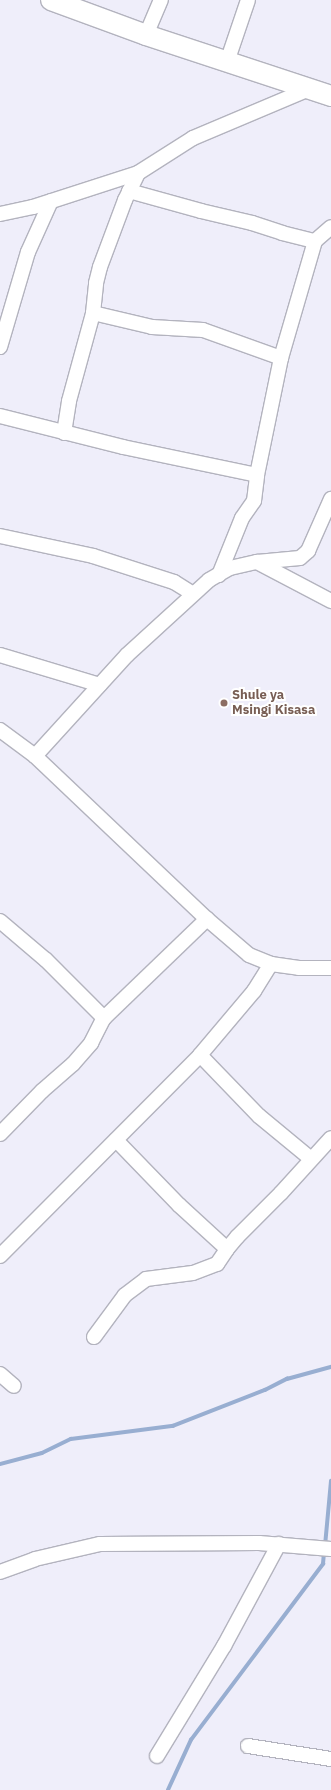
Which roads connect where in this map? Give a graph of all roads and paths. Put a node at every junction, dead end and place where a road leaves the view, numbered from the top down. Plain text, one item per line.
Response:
1 (51, 0) edge
2 (161, 0) edge
3 (248, 0) edge
4 (146, 35) junction
5 (227, 62) junction
6 (309, 89) junction
7 (331, 96) edge
8 (138, 173) junction
9 (129, 191) junction
10 (51, 201) junction
11 (0, 214) edge
12 (331, 227) edge
13 (315, 240) junction
14 (93, 313) junction
15 (0, 347) edge
16 (281, 358) junction
17 (0, 416) edge
18 (64, 433) junction
19 (257, 475) junction
20 (331, 499) edge
21 (0, 536) edge
22 (257, 562) junction
23 (219, 575) junction
24 (193, 594) junction
25 (331, 601) edge
26 (0, 655) edge
27 (100, 685) junction
28 (0, 730) edge
29 (35, 756) junction
30 (207, 919) junction
31 (0, 921) edge
32 (271, 964) junction
33 (331, 968) edge
34 (104, 1018) junction
35 (200, 1055) junction
36 (0, 1134) edge
37 (331, 1138) edge
38 (116, 1140) junction
39 (311, 1159) junction
40 (227, 1249) junction
41 (0, 1256) edge
42 (94, 1337) dead end
43 (0, 1374) edge
44 (14, 1386) dead end
45 (279, 1544) junction
46 (331, 1549) edge
47 (0, 1572) edge
48 (248, 1746) dead end
49 (157, 1756) dead end
50 (331, 1760) edge

1 - 4 highway
2 - 4 street
3 - 5 street
4 - 5 highway
5 - 6 highway
6 - 7 highway
6 - 8 street
8 - 9 street
8 - 10 street
9 - 13 street
9 - 14 street
10 - 11 street
10 - 15 street
12 - 13 street
13 - 16 street
14 - 16 street
14 - 18 street
16 - 19 street
17 - 18 street
18 - 19 street
19 - 23 street
20 - 22 street
21 - 24 street
22 - 23 street
22 - 25 street
23 - 24 street
24 - 27 street
26 - 27 street
27 - 29 street
28 - 29 street
29 - 30 street
30 - 32 street
30 - 34 street
31 - 34 street
32 - 33 street
32 - 35 street
34 - 36 street
35 - 38 street
35 - 39 street
37 - 39 street
38 - 40 street
38 - 41 street
39 - 40 street
40 - 42 street
43 - 44 street
45 - 46 street
45 - 47 street
45 - 49 street
48 - 50 street

